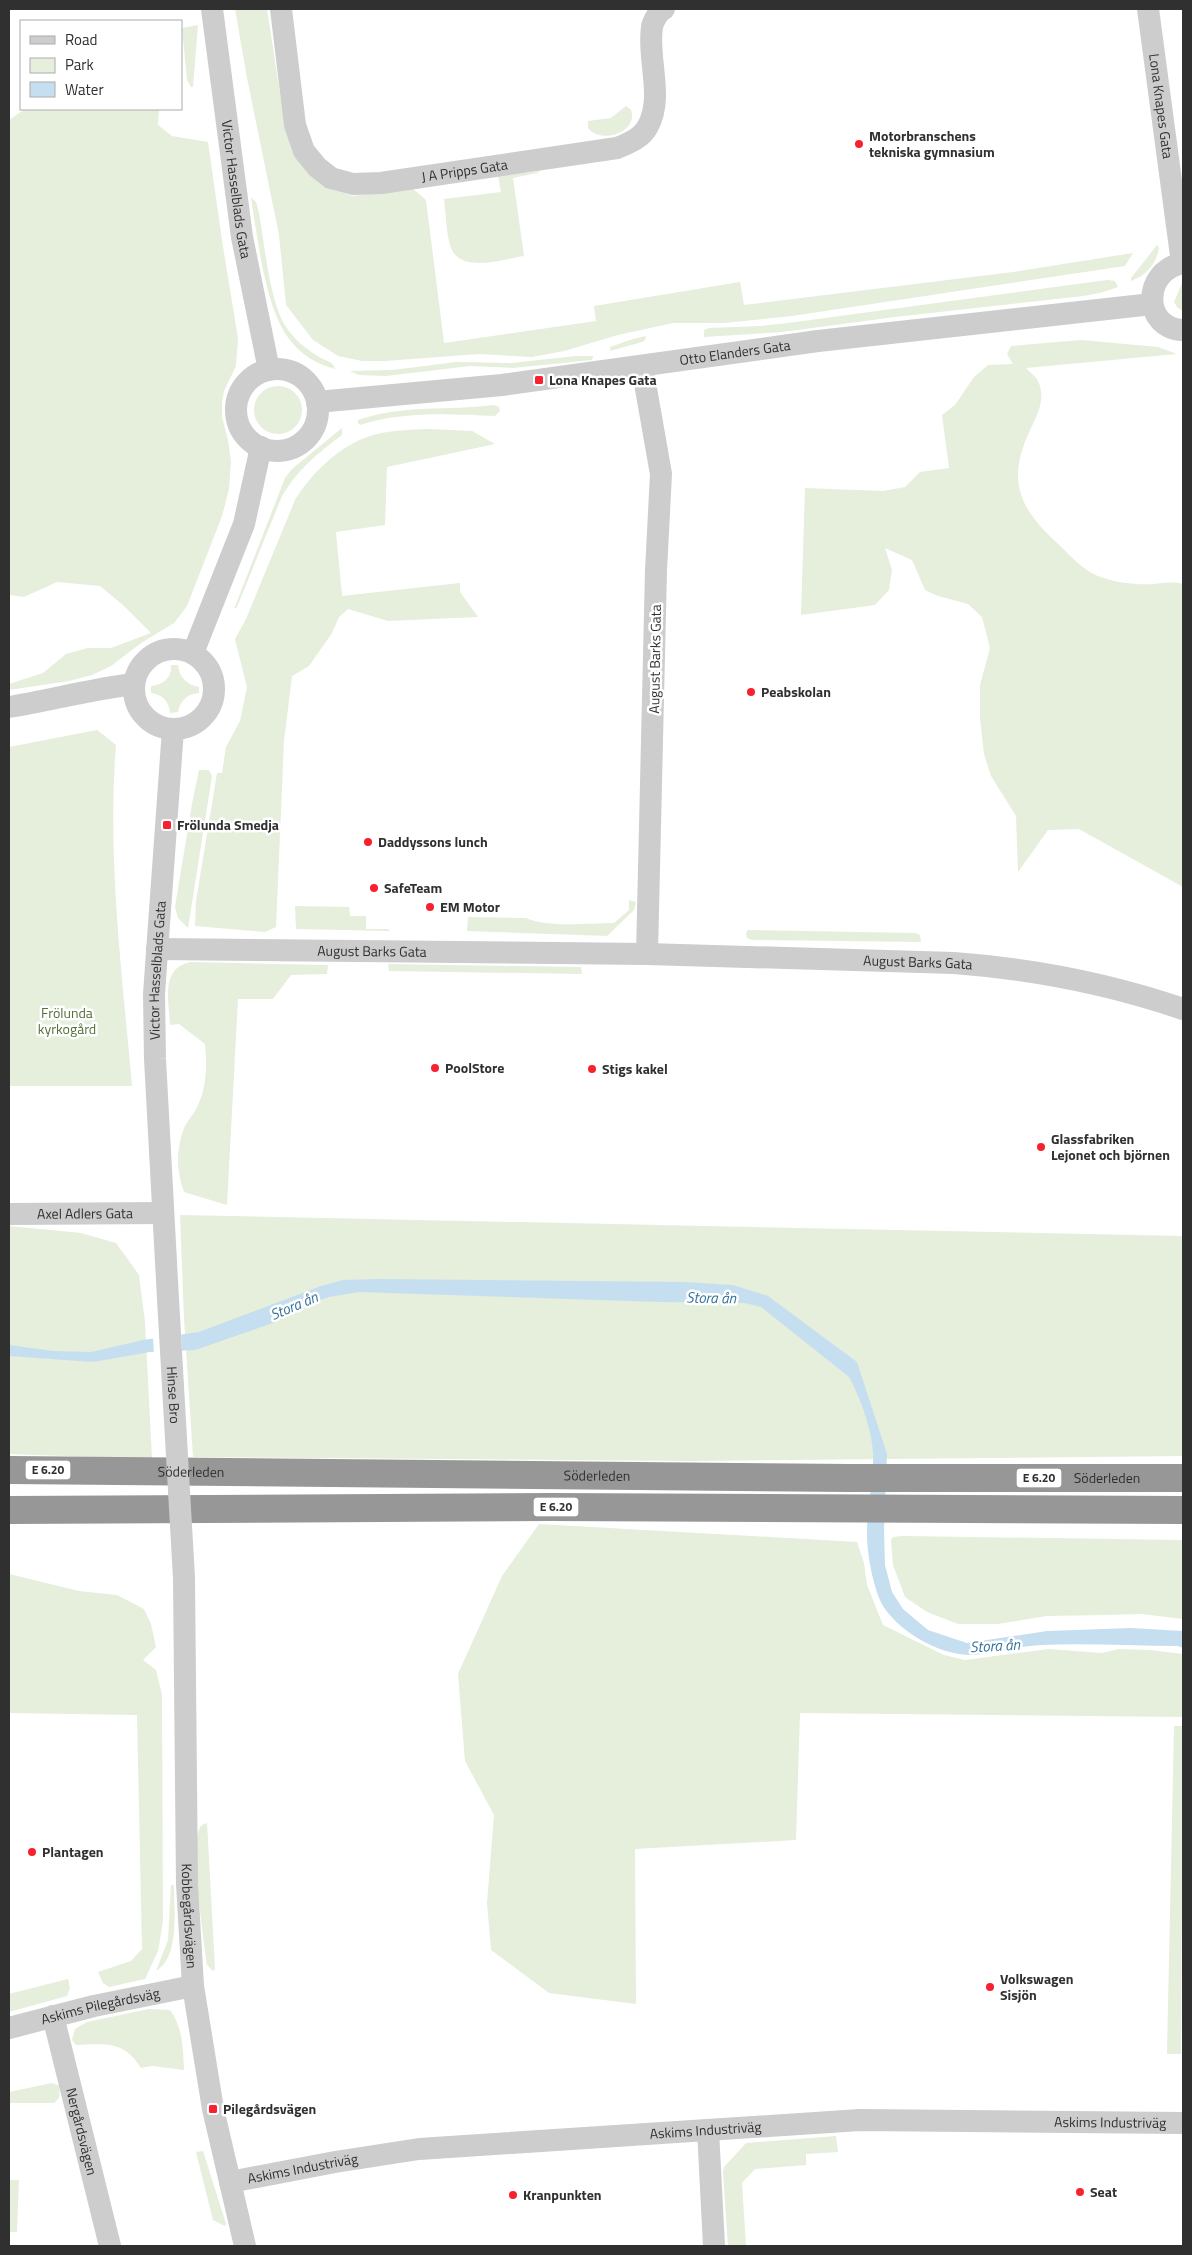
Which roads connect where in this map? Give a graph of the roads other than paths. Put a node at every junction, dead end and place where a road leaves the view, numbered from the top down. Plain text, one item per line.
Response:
1 (212, 9) edge
2 (281, 9) edge
3 (664, 9) edge
4 (1148, 9) edge
5 (1183, 263) edge
6 (1152, 304) junction
7 (1183, 330) edge
8 (642, 366) junction
9 (268, 370) junction
10 (317, 402) junction
11 (261, 447) junction
12 (193, 654) junction
13 (134, 684) junction
14 (9, 707) edge
15 (173, 729) junction
16 (157, 948) junction
17 (647, 954) junction
18 (1183, 1009) edge
19 (162, 1213) junction
20 (9, 1214) edge
21 (9, 1470) edge
22 (1183, 1478) edge
23 (9, 1510) edge
24 (1183, 1510) edge
25 (184, 1578) joint
26 (193, 1986) junction
27 (52, 2016) junction
28 (9, 2028) edge
29 (1183, 2123) edge
30 (708, 2130) junction
31 (230, 2182) junction
32 (110, 2246) edge
33 (246, 2246) edge
34 (714, 2246) edge

1 - 9 street, Victor Hasselblads Gata
2 - 3 street, J A Pripps Gata
4 - 5 street, Lona Knapes Gata
5 - 6 street
6 - 7 street
6 - 8 street, Otto Elanders Gata
8 - 10 street, Otto Elanders Gata
8 - 17 street, August Barks Gata
9 - 10 street
9 - 11 street
10 - 11 street
11 - 12 street
12 - 13 street
12 - 15 street
13 - 14 street
13 - 15 street
15 - 16 street, Victor Hasselblads Gata
16 - 17 street, August Barks Gata
16 - 19 street, Victor Hasselblads Gata
17 - 18 street, August Barks Gata
19 - 20 street, Axel Adlers Gata
19 - 25 street, Hinse Bro, bridge
21 - 22 highway, Söderleden / E 6.20
23 - 24 highway, E 6.20
25 - 26 street, Kobbegårdsvägen
26 - 27 street, Askims Pilegårdsväg
26 - 31 street, Kobbegårdsvägen
27 - 28 street, Askims Pilegårdsväg
27 - 32 street, Nergårdsvägen
29 - 30 street, Askims Industriväg
30 - 31 street, Askims Industriväg
30 - 34 street
31 - 33 street, Kobbegårdsvägen

